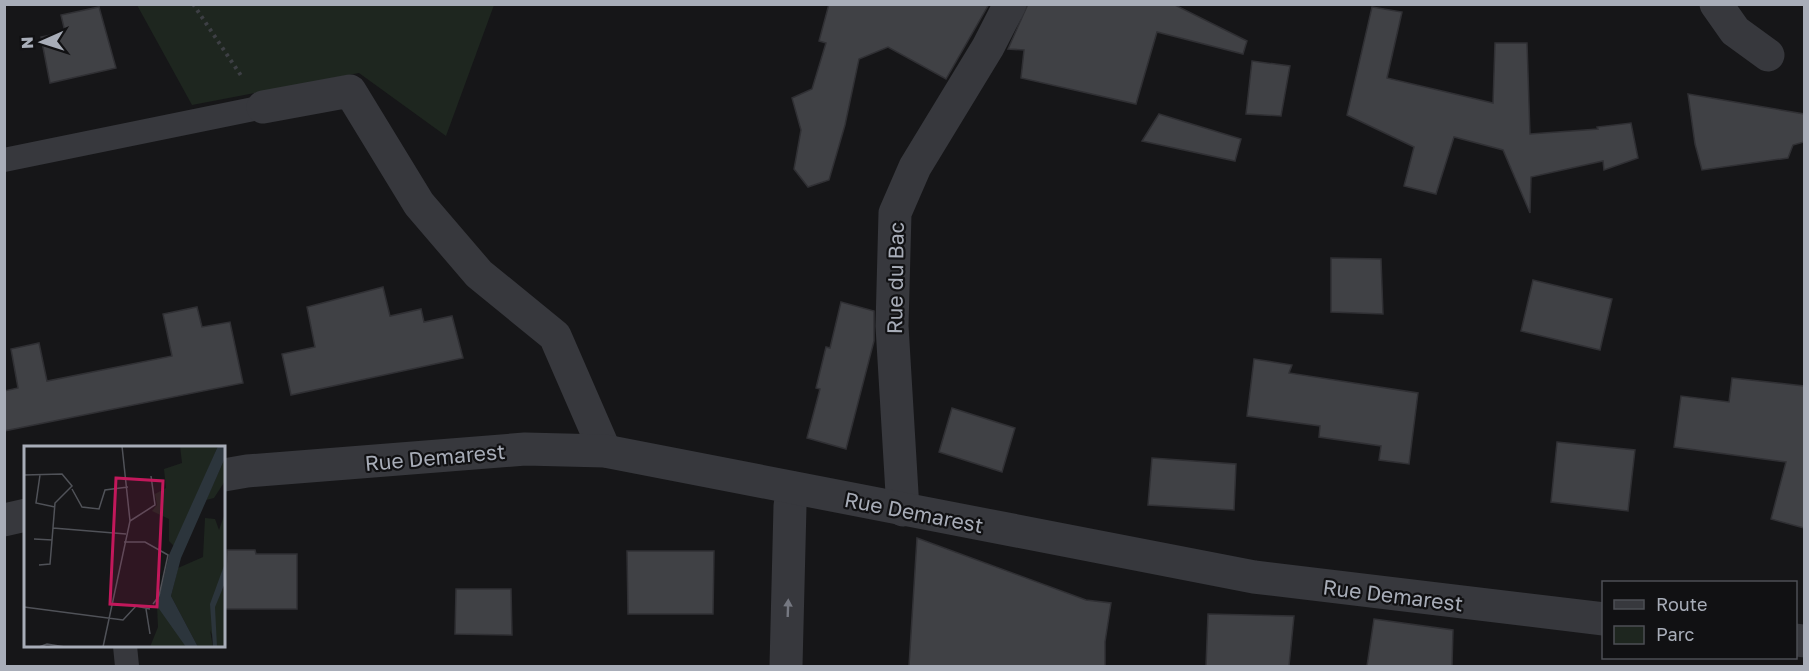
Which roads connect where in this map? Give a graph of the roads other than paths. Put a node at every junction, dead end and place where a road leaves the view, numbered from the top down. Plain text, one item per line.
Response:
1 (1010, 4) edge
2 (1716, 4) edge
3 (1768, 55) dead end
4 (263, 108) joint
5 (4, 160) edge
6 (605, 451) junction
7 (225, 475) edge
8 (793, 488) junction
9 (903, 510) junction
10 (24, 515) edge
11 (4, 520) edge
12 (1602, 620) edge
13 (125, 647) edge
14 (127, 666) edge
15 (786, 666) edge

1 - 9 street, Rue du Bac
2 - 3 street
4 - 5 lane
4 - 6 street
6 - 7 street, Rue Demarest
6 - 8 street, Rue Demarest
8 - 9 street, Rue Demarest
15 -> 8 street
9 - 12 street, Rue Demarest
10 - 11 street
13 - 14 lane

